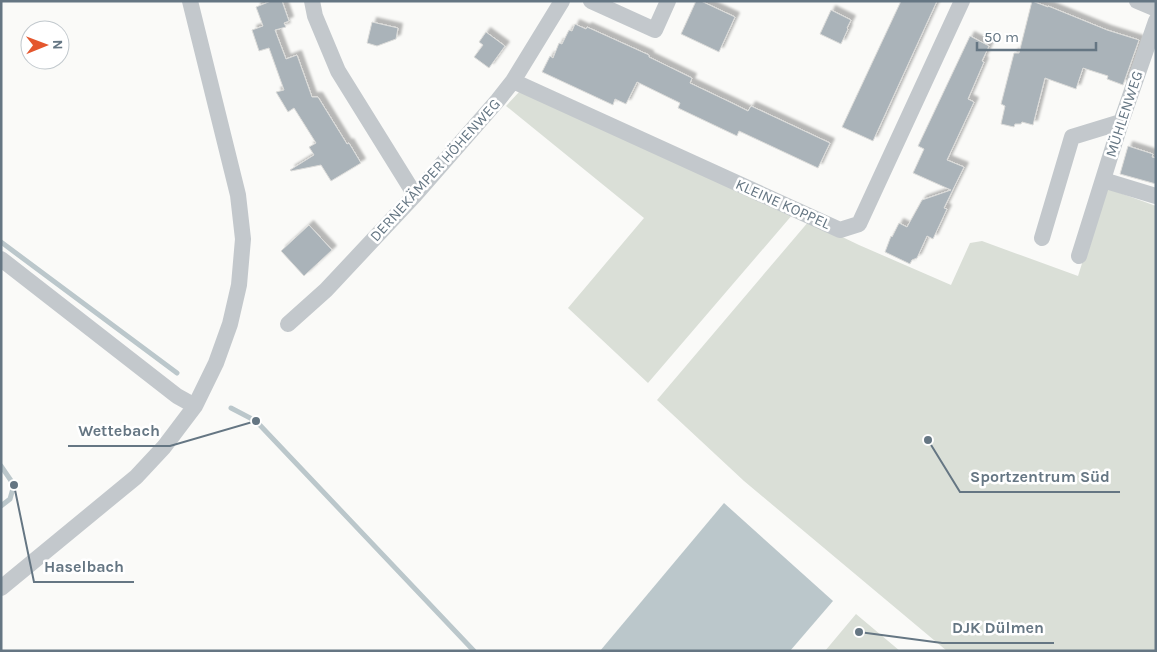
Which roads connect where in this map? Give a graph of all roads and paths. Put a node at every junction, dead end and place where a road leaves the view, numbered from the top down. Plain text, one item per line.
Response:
1 (190, 1) edge
2 (312, 1) edge
3 (562, 1) edge
4 (591, 1) edge
5 (668, 1) edge
6 (962, 1) edge
7 (1137, 1) edge
8 (1156, 9) edge
9 (1156, 20) edge
10 (512, 81) junction
11 (1121, 122) junction
12 (1103, 180) junction
13 (415, 195) junction
14 (1156, 196) edge
15 (1042, 238) dead end
16 (1079, 256) dead end
17 (1, 259) edge
18 (288, 324) dead end
19 (195, 406) junction
20 (1, 588) edge

1 - 19 street
2 - 13 street
3 - 10 street, DERNEKÄMPER HÖHENWEG
4 - 5 street
6 - 10 street, KLEINE KOPPEL
7 - 8 street
9 - 11 street, MÜHLENWEG
10 - 13 street, DERNEKÄMPER HÖHENWEG
11 - 12 street, MÜHLENWEG
11 - 15 street
12 - 14 street
12 - 16 street, MÜHLENWEG
13 - 18 street, DERNEKÄMPER HÖHENWEG
17 - 19 street
19 - 20 street

